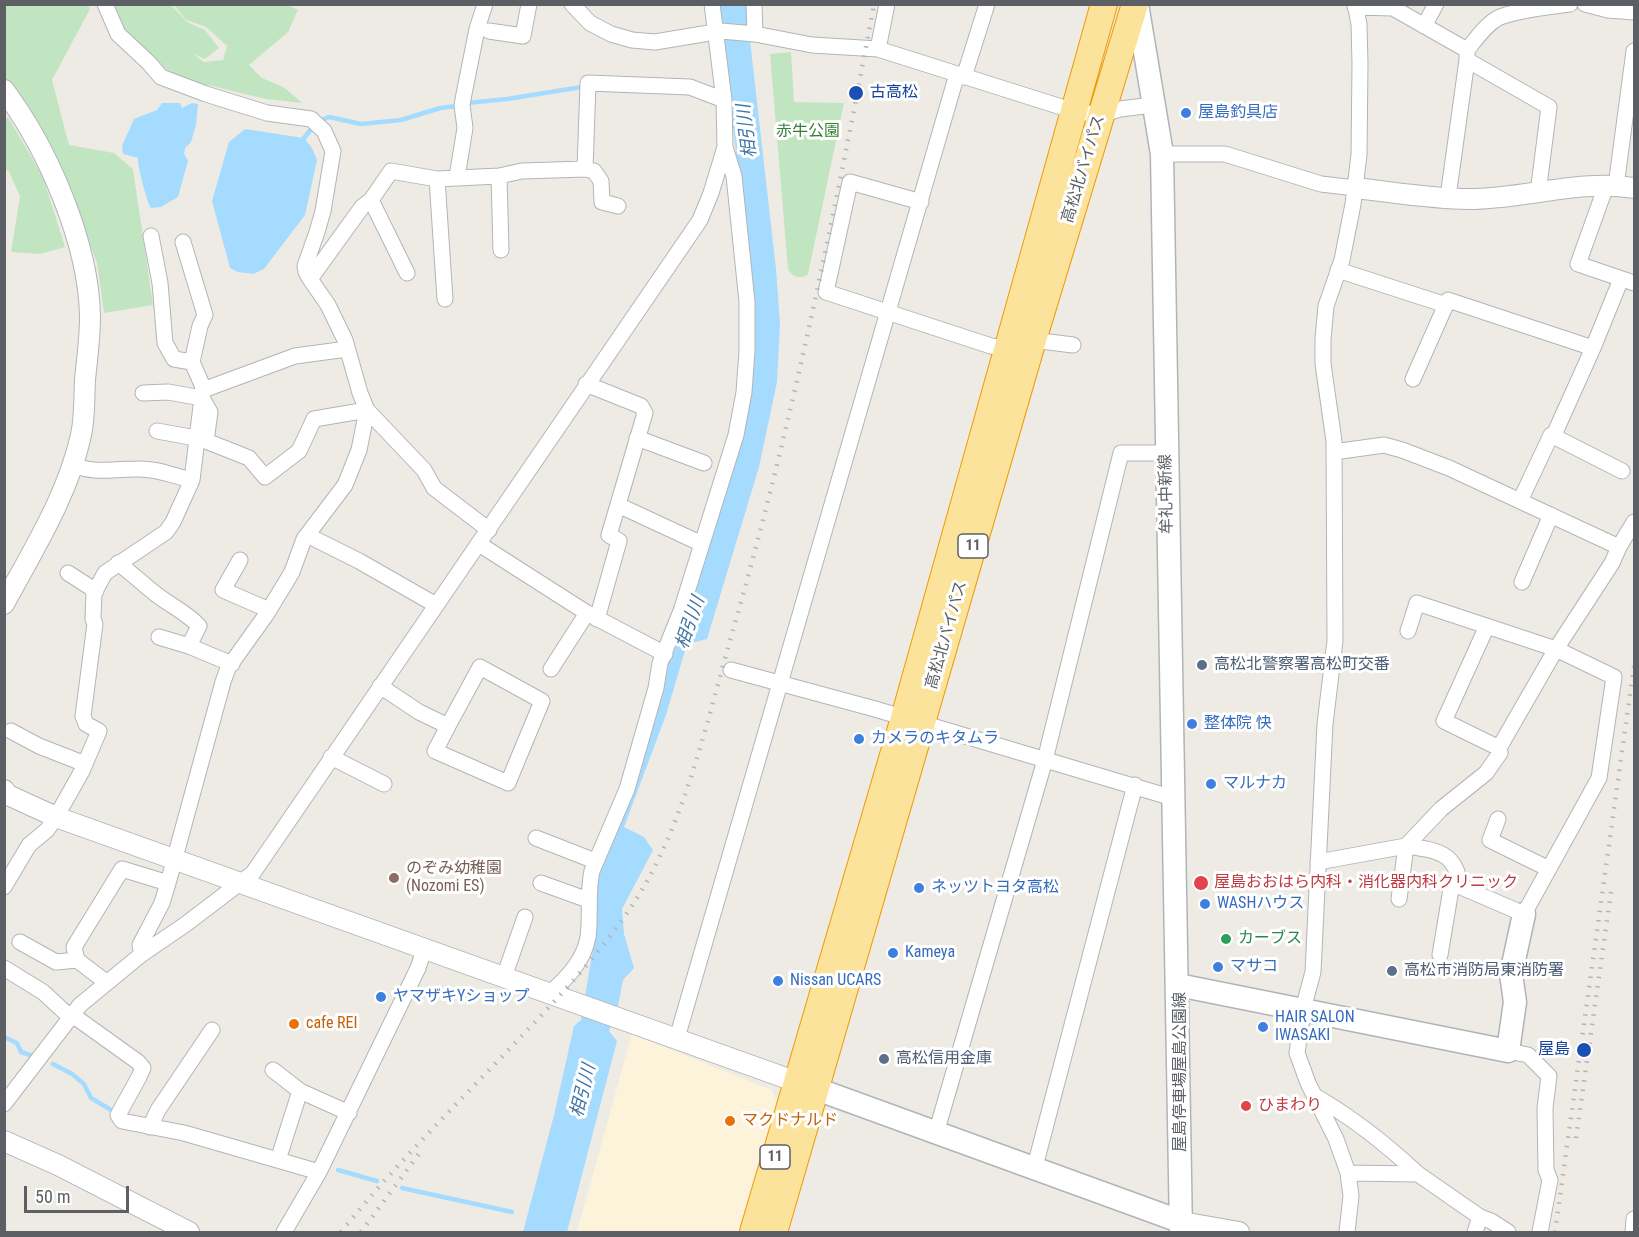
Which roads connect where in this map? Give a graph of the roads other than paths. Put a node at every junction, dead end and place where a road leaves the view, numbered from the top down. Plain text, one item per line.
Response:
1 (105, 4) edge
2 (485, 4) edge
3 (530, 4) edge
4 (572, 4) edge
5 (712, 4) edge
6 (753, 4) edge
7 (887, 4) edge
8 (987, 4) edge
9 (1104, 4) edge
10 (1136, 4) edge
11 (1436, 4) edge
12 (1570, 4) edge
13 (1585, 4) edge
14 (1355, 5) edge
15 (1635, 12) edge
16 (1424, 26) junction
17 (489, 31) dead end
18 (717, 31) junction
19 (752, 33) junction
20 (878, 49) junction
21 (1635, 51) edge
22 (1467, 55) junction
23 (961, 76) junction
24 (4, 90) edge
25 (724, 100) junction
26 (1153, 105) junction
27 (1074, 111) junction
28 (1100, 115) junction
29 (724, 147) junction
30 (1162, 154) junction
31 (585, 169) junction
32 (499, 176) junction
33 (457, 177) junction
34 (437, 179) junction
35 (1619, 187) edge
36 (1355, 188) junction
37 (1538, 193) junction
38 (1448, 197) junction
39 (371, 200) junction
40 (921, 202) junction
41 (618, 206) dead end
42 (151, 236) dead end
43 (183, 242) dead end
44 (501, 250) dead end
45 (1338, 270) junction
46 (406, 273) dead end
47 (310, 279) junction
48 (1628, 281) edge
49 (445, 299) dead end
50 (1446, 305) junction
51 (889, 311) junction
52 (1034, 340) junction
53 (1073, 345) dead end
54 (1006, 348) junction
55 (1593, 348) junction
56 (347, 349) junction
57 (192, 362) junction
58 (1413, 379) dead end
59 (586, 384) junction
60 (143, 393) dead end
61 (203, 394) junction
62 (367, 410) junction
63 (157, 431) dead end
64 (1552, 436) junction
65 (196, 438) junction
66 (637, 438) junction
67 (1334, 452) junction
68 (1166, 453) junction
69 (704, 463) dead end
70 (72, 465) junction
71 (1622, 471) dead end
72 (192, 480) junction
73 (1520, 501) junction
74 (618, 505) junction
75 (1551, 515) junction
76 (1635, 522) edge
77 (489, 530) junction
78 (307, 535) junction
79 (702, 543) junction
80 (479, 544) junction
81 (1619, 547) junction
82 (240, 560) dead end
83 (118, 564) junction
84 (68, 573) dead end
85 (1522, 582) dead end
86 (96, 591) junction
87 (4, 604) edge
88 (436, 605) junction
89 (269, 610) junction
90 (592, 616) junction
91 (1487, 626) junction
92 (1408, 631) dead end
93 (159, 638) dead end
94 (189, 646) junction
95 (1556, 648) junction
96 (665, 654) junction
97 (232, 664) junction
98 (551, 669) dead end
99 (731, 670) dead end
100 (780, 684) junction
101 (380, 686) junction
102 (913, 721) junction
103 (448, 726) junction
104 (11, 730) dead end
105 (1499, 748) junction
106 (331, 758) junction
107 (1045, 760) junction
108 (85, 764) junction
109 (384, 784) dead end
110 (1135, 785) junction
111 (6, 793) edge
112 (1173, 798) junction
113 (56, 817) junction
114 (1498, 819) dead end
115 (536, 838) dead end
116 (1406, 846) junction
117 (176, 860) junction
118 (596, 861) junction
119 (1318, 862) junction
120 (1549, 869) junction
121 (168, 883) junction
122 (240, 884) junction
123 (541, 884) dead end
124 (4, 887) edge
125 (1460, 887) junction
126 (1399, 899) dead end
127 (588, 900) junction
128 (1524, 914) junction
129 (525, 917) dead end
130 (20, 942) dead end
131 (424, 950) junction
132 (142, 954) junction
133 (1440, 954) dead end
134 (77, 960) junction
135 (5, 969) edge
136 (504, 977) junction
137 (106, 982) junction
138 (1178, 985) junction
139 (549, 994) junction
140 (1304, 1009) junction
141 (70, 1017) junction
142 (212, 1030) dead end
143 (677, 1038) junction
144 (1508, 1051) junction
145 (273, 1070) dead end
146 (806, 1085) junction
147 (300, 1091) junction
148 (1315, 1096) junction
149 (4, 1104) edge
150 (349, 1113) junction
151 (150, 1127) junction
152 (936, 1134) junction
153 (6, 1147) edge
154 (278, 1160) junction
155 (1034, 1170) junction
156 (319, 1172) junction
157 (1348, 1173) junction
158 (1418, 1174) junction
159 (1480, 1217) junction
160 (1635, 1219) edge
161 (1181, 1228) edge
162 (189, 1233) edge
163 (284, 1233) edge
164 (753, 1233) edge
165 (774, 1233) edge
166 (1239, 1233) edge
167 (1347, 1233) edge
168 (1475, 1233) edge
169 (1508, 1233) edge
170 (1540, 1233) edge
171 (1633, 1233) edge

1 - 47 street
2 - 33 street
3 - 17 street
4 - 18 street
5 - 18 street
6 - 19 street
7 - 20 street
8 - 23 street
9 - 27 highway, 高松北バイパス / 11
10 - 26 main road, 牟礼中新線
10 - 28 highway, 高松北バイパス / 11
11 - 16 street
12 - 22 street
13 - 15 street
14 - 16 street
14 - 36 street
16 - 22 street
18 - 19 street
18 - 25 street
19 - 20 street
20 - 23 street
21 - 35 street
22 - 37 street
22 - 38 street
23 - 27 street
23 - 40 street
24 - 70 street
25 - 29 street
25 - 31 street
26 - 28 street
26 - 30 main road, 牟礼中新線
27 - 28 street
27 - 54 highway, 高松北バイパス / 11
28 - 52 highway, 高松北バイパス / 11
29 - 59 street
29 - 79 street
30 - 36 street
30 - 68 main road, 牟礼中新線
31 - 32 street
31 - 41 street
32 - 33 street
32 - 44 street
33 - 34 street
34 - 39 street
34 - 49 street
35 - 37 street
35 - 48 street
36 - 38 street
36 - 45 street
37 - 38 street
39 - 46 street
39 - 47 street
40 - 51 street
40 - 51 street
42 - 57 street
43 - 57 street
45 - 50 street
45 - 67 street
47 - 56 street
48 - 55 street
50 - 55 street
50 - 58 street
51 - 54 street
51 - 100 street
52 - 53 street
52 - 54 street
52 - 102 highway, 高松北バイパス / 11
54 - 102 highway, 高松北バイパス / 11
55 - 64 street
56 - 61 street
56 - 62 street
57 - 61 street
59 - 66 street
59 - 77 street
60 - 61 street
61 - 62 street
61 - 65 street
62 - 77 street
62 - 78 street
63 - 65 street
64 - 71 street
64 - 73 street
65 - 72 street
66 - 69 street
66 - 74 street
67 - 73 street
67 - 119 street
68 - 107 street
68 - 112 main road, 牟礼中新線
70 - 72 street
70 - 87 street
72 - 83 street
73 - 75 street
74 - 79 street
74 - 90 street
75 - 81 street
75 - 85 street
76 - 81 street
77 - 80 street
78 - 88 street
78 - 89 street
79 - 96 street
80 - 88 street
80 - 90 street
81 - 95 street
82 - 89 street
83 - 86 street
83 - 94 street
84 - 86 street
86 - 108 street
88 - 101 street
89 - 97 street
90 - 96 street
90 - 98 street
91 - 92 street
91 - 95 street
91 - 105 street
93 - 94 street
94 - 97 street
95 - 105 street
95 - 120 street
96 - 118 street
97 - 117 street
99 - 100 street
100 - 102 street
100 - 143 street
101 - 103 street
101 - 106 street
102 - 107 street
102 - 146 highway, 高松北バイパス / 11
103 - 103 street
104 - 108 street
105 - 116 street
106 - 109 street
106 - 122 street
107 - 110 street
107 - 152 street
108 - 113 street
110 - 112 street
110 - 155 street
111 - 113 street
112 - 138 main road, 牟礼中新線
113 - 117 street
113 - 124 street
114 - 120 street
115 - 118 street
116 - 119 street
116 - 125 street
116 - 126 street
117 - 121 street
117 - 122 street
118 - 127 street
119 - 140 street
120 - 128 street
121 - 132 street
121 - 134 street
122 - 131 street
122 - 132 street
123 - 127 street
125 - 128 street
125 - 133 street
127 - 139 street
128 - 144 main road
129 - 136 street
130 - 134 street
131 - 136 street
131 - 150 street
132 - 137 street
134 - 137 street
135 - 141 street
136 - 139 street
137 - 141 street
138 - 140 main road, 屋島停車場屋島公園線
138 - 161 main road, 屋島停車場屋島公園線
139 - 143 street
140 - 144 main road, 屋島停車場屋島公園線
140 - 148 street
141 - 149 street
141 - 151 street
142 - 151 street
143 - 146 street
144 - 170 street
145 - 147 street
146 - 152 main road
146 - 164 highway, 高松北バイパス / 11
146 - 165 highway, 高松北バイパス / 11
147 - 150 street
147 - 154 street
148 - 157 street
148 - 158 street
150 - 156 street
151 - 154 street
152 - 155 main road
153 - 162 street
154 - 156 street
155 - 161 main road
156 - 163 street
157 - 158 street
157 - 167 street
158 - 159 street
159 - 168 street
159 - 169 street
160 - 171 street
161 - 166 street

